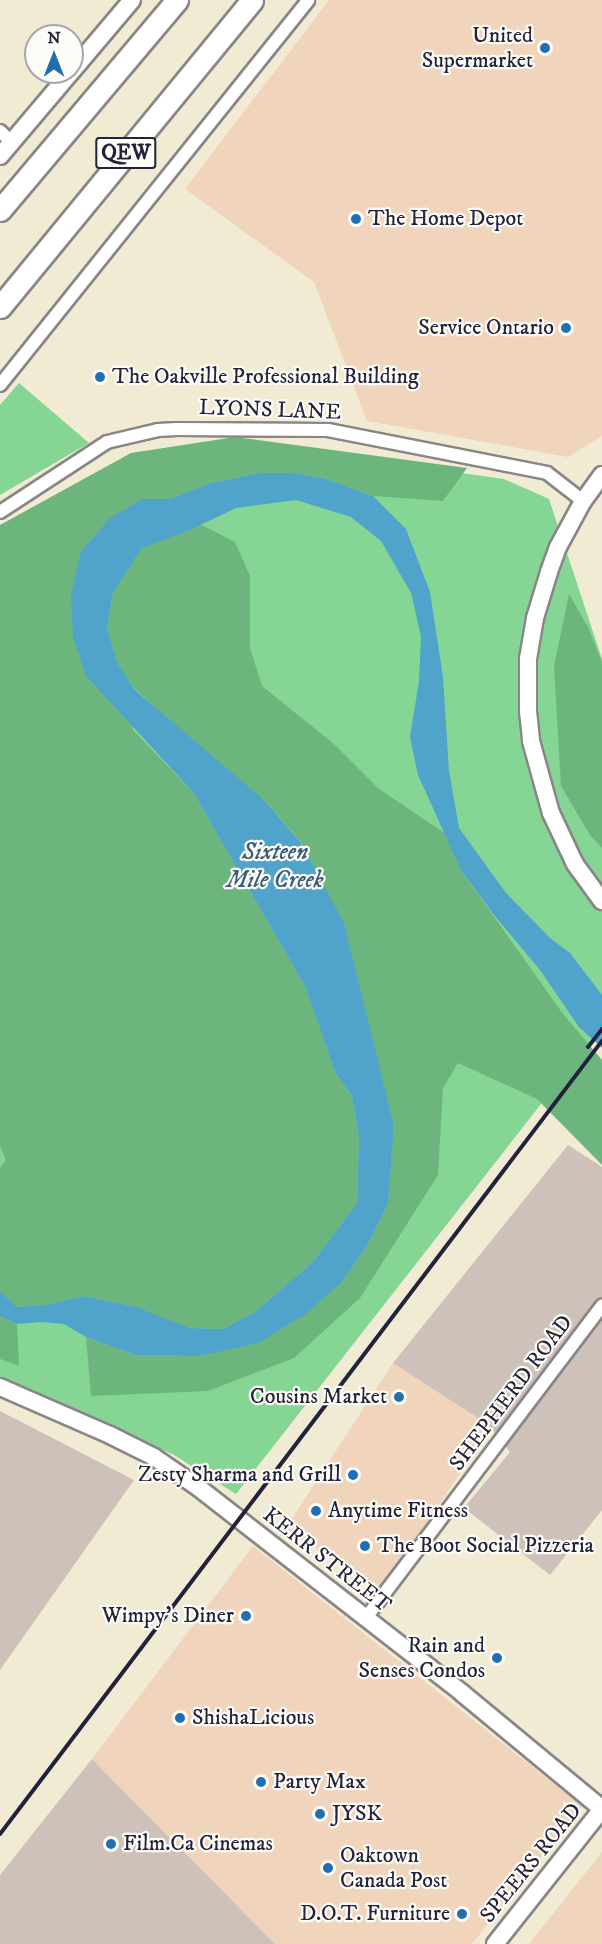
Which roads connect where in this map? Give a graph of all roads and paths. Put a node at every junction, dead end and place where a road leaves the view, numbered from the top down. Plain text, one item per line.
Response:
1 (132, 0) edge
2 (177, 0) edge
3 (252, 0) edge
4 (308, 0) edge
5 (84, 56) edge
6 (58, 84) edge
7 (6, 136) edge
8 (0, 156) edge
9 (0, 210) edge
10 (0, 307) edge
11 (0, 385) edge
12 (602, 476) edge
13 (583, 501) junction
14 (0, 512) edge
15 (602, 901) edge
16 (602, 1306) edge
17 (0, 1387) edge
18 (365, 1619) junction
19 (602, 1809) edge
20 (495, 1944) edge

1 - 5 main road
2 - 9 highway, QEW
3 - 10 highway, QEW
4 - 11 street
6 - 7 main road
7 - 8 main road
12 - 13 main road
13 - 14 street, LYONS LANE
13 - 15 main road
16 - 18 street, SHEPHERD ROAD
17 - 18 main road, KERR STREET
18 - 19 main road, KERR STREET
19 - 20 main road, SPEERS ROAD

